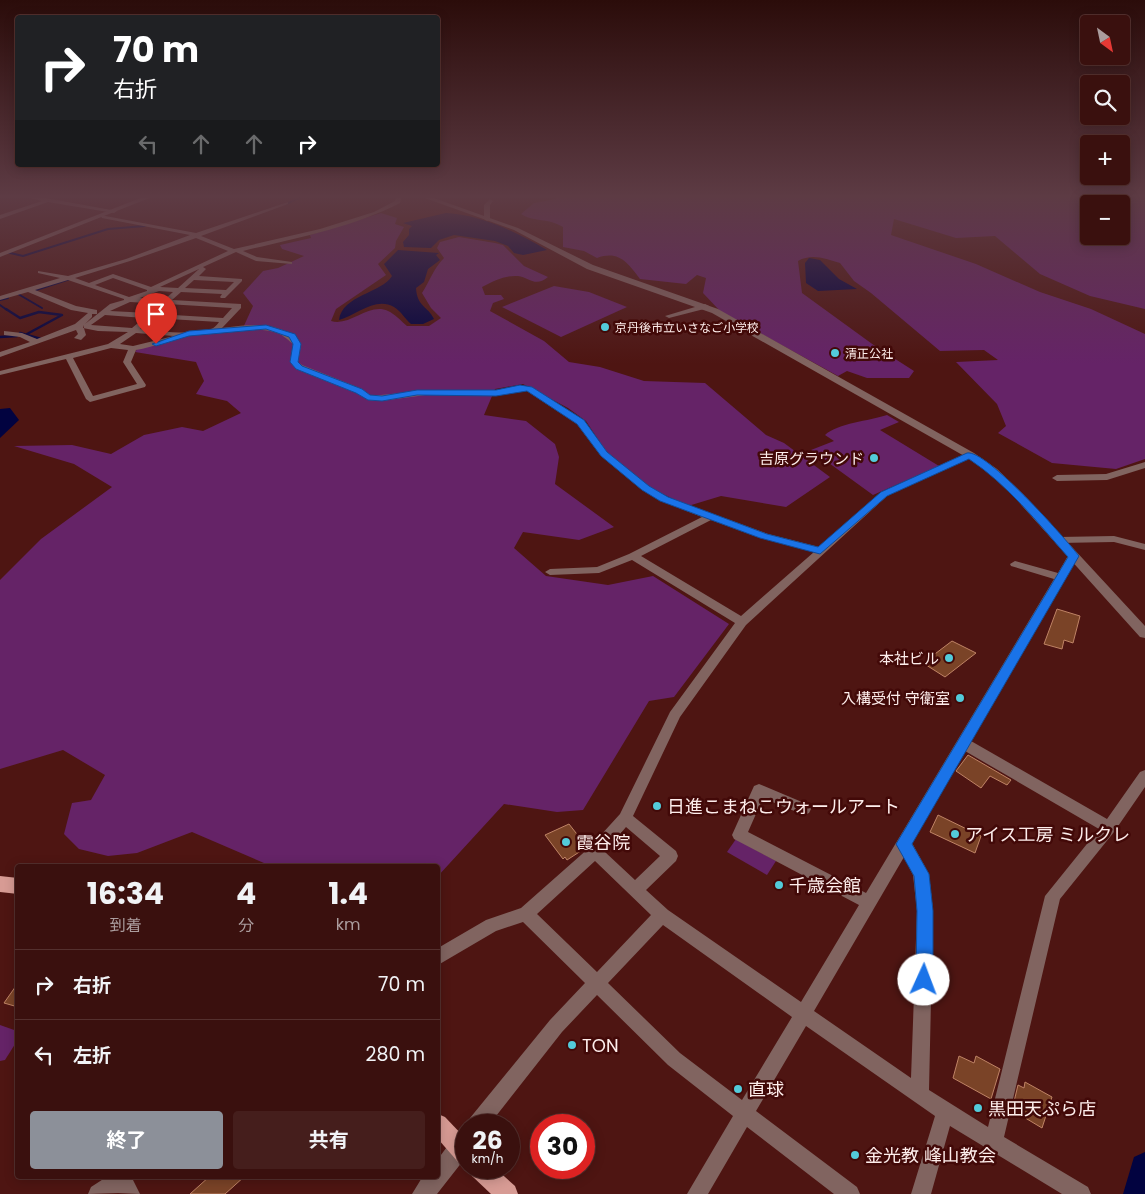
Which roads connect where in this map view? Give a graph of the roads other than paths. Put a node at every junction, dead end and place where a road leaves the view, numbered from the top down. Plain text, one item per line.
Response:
1 (144, 253) edge
2 (228, 253) edge
3 (241, 253) edge
4 (563, 253) edge
5 (213, 259) junction
6 (290, 263) dead end
7 (40, 272) dead end
8 (69, 278) junction
9 (192, 278) junction
10 (89, 285) junction
11 (149, 289) junction
12 (29, 290) junction
13 (179, 290) junction
14 (228, 292) junction
15 (0, 298) edge
16 (128, 298) junction
17 (165, 303) junction
18 (215, 305) junction
19 (705, 306) junction
20 (98, 312) junction
21 (150, 316) junction
22 (669, 316) dead end
23 (225, 320) junction
24 (78, 326) junction
25 (135, 330) junction
26 (215, 331) junction
27 (7, 333) dead end
28 (189, 334) junction
29 (78, 338) dead end
30 (37, 342) junction
31 (112, 346) junction
32 (133, 348) junction
33 (0, 355) edge
34 (69, 357) junction
35 (0, 373) edge
36 (970, 455) junction
37 (1145, 465) edge
38 (1057, 478) dead end
39 (709, 517) junction
40 (1059, 540) junction
41 (1145, 547) edge
42 (820, 550) junction
43 (633, 556) junction
44 (1073, 556) junction
45 (1015, 564) dead end
46 (550, 572) dead end
47 (1059, 577) junction
48 (742, 622) junction
49 (1145, 634) edge
50 (963, 743) junction
51 (1145, 776) edge
52 (804, 810) dead end
53 (625, 818) junction
54 (1109, 828) junction
55 (904, 844) junction
56 (595, 852) junction
57 (0, 884) edge
58 (15, 886) edge
59 (636, 889) junction
60 (869, 903) junction
61 (526, 914) junction
62 (662, 915) junction
63 (440, 956) edge
64 (595, 984) junction
65 (804, 1014) junction
66 (920, 1095) junction
67 (945, 1112) junction
68 (486, 1114) edge
69 (744, 1114) junction
70 (440, 1126) edge
71 (455, 1140) edge
72 (994, 1140) junction
73 (455, 1157) edge
74 (440, 1173) edge
75 (435, 1179) edge
76 (491, 1179) edge
77 (124, 1183) edge
78 (98, 1194) edge
79 (423, 1194) edge
80 (506, 1194) edge
81 (697, 1194) edge
82 (850, 1194) edge
83 (921, 1194) edge
84 (1081, 1194) edge

1 - 8 street
2 - 5 street
3 - 6 street
4 - 19 street
5 - 9 street
5 - 11 street
7 - 8 street
8 - 10 street
8 - 12 street
9 - 13 street
9 - 14 street
10 - 11 street
10 - 16 street
11 - 16 street
12 - 15 street
12 - 20 street
13 - 14 street
13 - 16 street
13 - 17 street
14 - 18 street
16 - 17 street
16 - 20 street
17 - 18 street
17 - 21 street
18 - 23 street
19 - 22 street
19 - 36 street
20 - 21 street
20 - 24 street
20 - 25 street
21 - 23 street
21 - 25 street
23 - 26 street
24 - 29 street
24 - 30 street
25 - 28 street
25 - 31 street
26 - 28 street
26 - 39 street
27 - 30 street
28 - 32 street
30 - 33 street
31 - 32 street
31 - 34 street
32 - 34 street
34 - 35 street
36 - 40 street
36 - 42 street
37 - 38 street
39 - 42 street
39 - 43 street
40 - 41 street
40 - 44 street
42 - 48 street
43 - 46 street
43 - 48 street
44 - 47 street
44 - 49 street
45 - 47 street
47 - 50 street
48 - 53 street
50 - 54 street
50 - 55 street
51 - 54 street
52 - 60 street
53 - 56 street
53 - 59 street
54 - 72 street
55 - 60 street
55 - 66 street
56 - 59 street
56 - 61 street
57 - 58 main road
59 - 62 street
60 - 65 street
61 - 63 street
61 - 64 street
62 - 64 street
62 - 65 street
64 - 68 street
64 - 69 street
65 - 66 street
65 - 69 street
66 - 67 street
67 - 72 street
67 - 83 street
69 - 81 street
69 - 82 street
70 - 71 main road
72 - 84 street
73 - 74 street
75 - 79 street
76 - 80 main road
77 - 78 street

